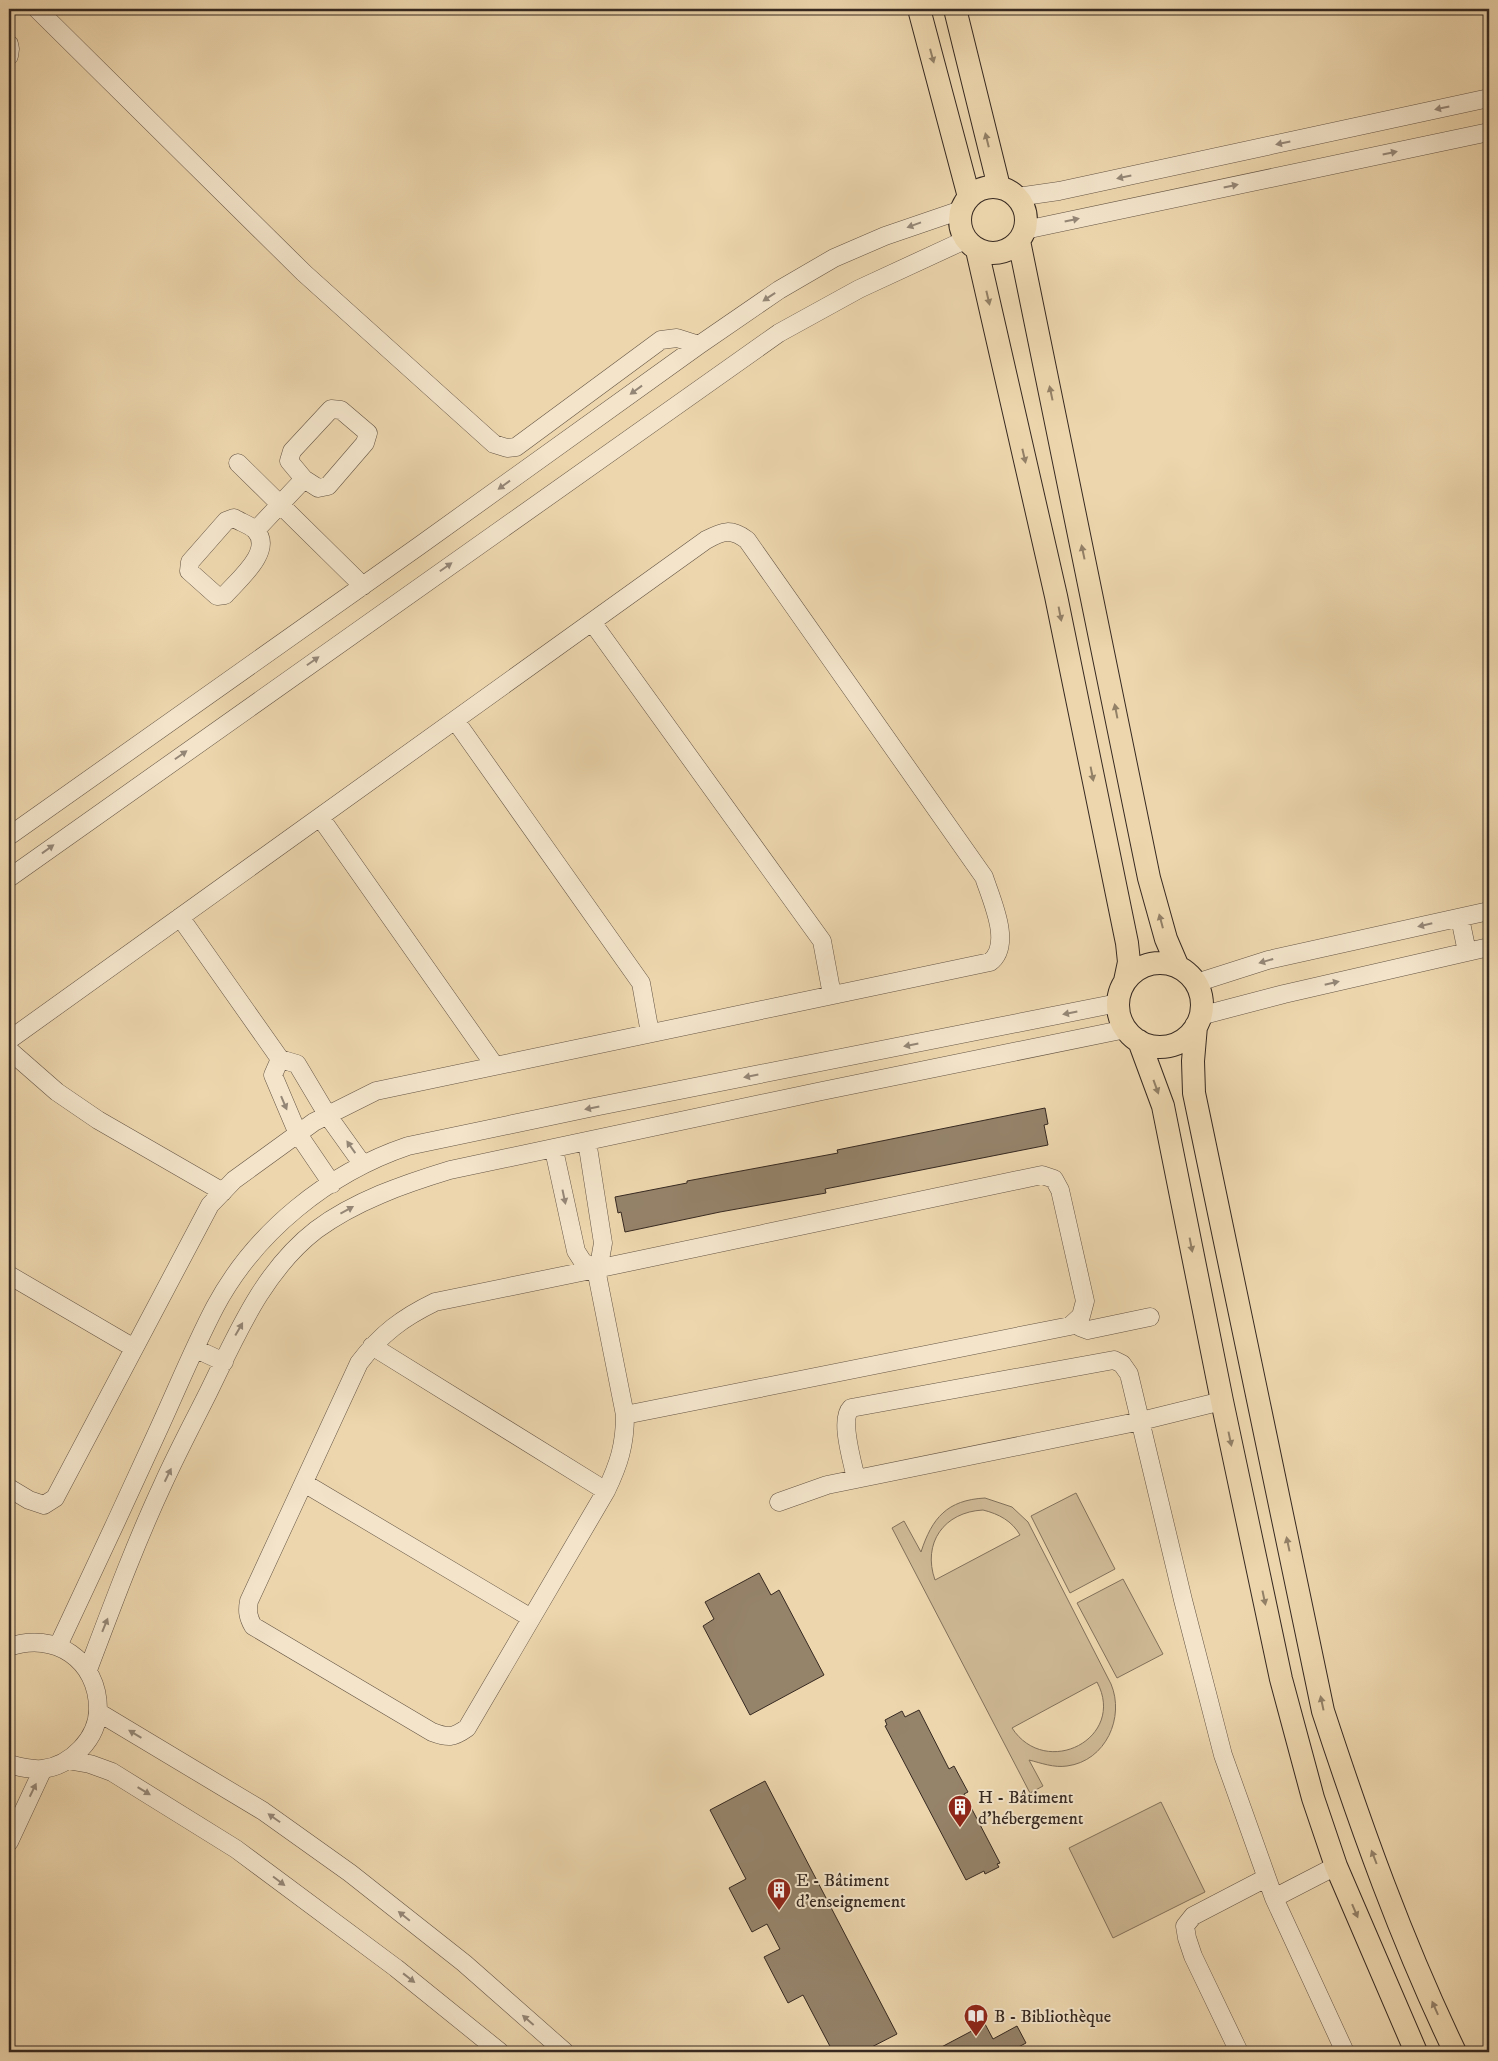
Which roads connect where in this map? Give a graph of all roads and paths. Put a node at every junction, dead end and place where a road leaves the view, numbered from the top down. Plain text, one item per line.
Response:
1 (38, 9) edge
2 (919, 9) edge
3 (956, 9) edge
4 (9, 44) edge
5 (9, 56) edge
6 (1489, 98) edge
7 (1489, 132) edge
8 (1008, 192) junction
9 (965, 203) junction
10 (1022, 235) junction
11 (971, 245) junction
12 (699, 345) junction
13 (238, 463) dead end
14 (304, 479) junction
15 (281, 504) junction
16 (256, 530) junction
17 (363, 586) junction
18 (592, 622) junction
19 (455, 720) junction
20 (320, 817) junction
21 (9, 836) edge
22 (9, 878) edge
23 (1489, 911) edge
24 (180, 917) junction
25 (1460, 918) junction
26 (1489, 947) edge
27 (1467, 952) junction
28 (1178, 967) junction
29 (1125, 981) junction
30 (1196, 983) junction
31 (832, 995) junction
32 (1118, 1004) junction
33 (1198, 1021) junction
34 (650, 1034) junction
35 (1132, 1035) junction
36 (9, 1040) edge
37 (9, 1050) edge
38 (280, 1059) junction
39 (819, 1063) junction
40 (495, 1066) junction
41 (822, 1091) junction
42 (328, 1116) junction
43 (298, 1134) junction
44 (587, 1141) junction
45 (554, 1150) junction
46 (363, 1165) junction
47 (332, 1184) junction
48 (223, 1192) junction
49 (596, 1269) junction
50 (9, 1275) edge
51 (1150, 1317) dead end
52 (1076, 1322) junction
53 (372, 1346) junction
54 (134, 1348) junction
55 (196, 1349) junction
56 (224, 1362) junction
57 (1222, 1402) junction
58 (626, 1415) junction
59 (1141, 1421) junction
60 (856, 1479) junction
61 (304, 1483) junction
62 (9, 1488) edge
63 (606, 1491) junction
64 (779, 1502) dead end
65 (531, 1618) junction
66 (58, 1646) junction
67 (9, 1648) edge
68 (88, 1670) junction
69 (98, 1712) junction
70 (67, 1760) junction
71 (9, 1764) edge
72 (42, 1769) junction
73 (9, 1842) edge
74 (1336, 1866) junction
75 (1266, 1878) junction
76 (1274, 1898) junction
77 (500, 2052) edge
78 (565, 2052) edge
79 (1239, 2052) edge
80 (1345, 2052) edge
81 (1416, 2052) edge
82 (1455, 2052) edge

1 - 12 street
2 -> 9 main road
8 -> 3 main road
4 - 5 street
6 -> 8 street
10 -> 7 street
8 - 9 main road
8 - 10 main road
9 - 11 main road
9 -> 12 street
10 - 11 main road
28 -> 10 main road
22 -> 11 street
11 -> 29 main road
12 -> 17 street
13 - 15 street
14 - 14 street
14 - 15 street
15 - 16 street
15 - 17 street
16 - 16 street
17 - 21 street
18 - 19 street
18 - 31 street
18 - 31 street
19 - 20 street
19 - 34 street
20 - 24 street
20 - 40 street
23 - 25 street
24 - 36 street
24 - 38 street
25 - 27 street
25 -> 30 street
26 - 27 street
33 -> 27 street
28 - 29 main road
28 - 30 main road
29 - 32 main road
30 - 33 main road
31 - 34 street
32 - 35 main road
32 -> 39 street
33 - 35 main road
82 -> 33 main road
34 - 40 street
35 - 41 street
35 -> 57 main road
37 - 48 street
38 - 42 street
38 -> 43 street
39 - 41 street
39 -> 46 street
40 - 42 street
41 - 44 street
42 - 43 street
46 -> 42 street
43 - 47 street
43 - 48 street
44 - 45 street
44 - 49 street
45 -> 49 street
56 -> 45 street
46 - 47 street
47 - 55 street
48 - 54 street
49 - 52 street
49 - 53 street
49 - 58 street
50 - 54 street
51 - 52 street
52 - 58 street
53 - 61 street
53 - 63 street
54 - 62 street
55 - 56 street
55 - 66 street
68 -> 56 street
57 - 59 street
57 -> 74 main road
58 - 63 street
59 - 60 street
59 - 60 street
59 - 75 street
60 - 64 street
61 - 65 street
61 - 65 street
63 - 65 street
66 - 67 street
66 - 68 street
68 - 69 street
69 - 70 street
78 -> 69 street
70 - 72 street
70 -> 77 street
71 - 72 street
73 -> 72 street
74 - 76 street
74 -> 81 main road
75 - 76 street
75 - 79 street
76 - 80 street

